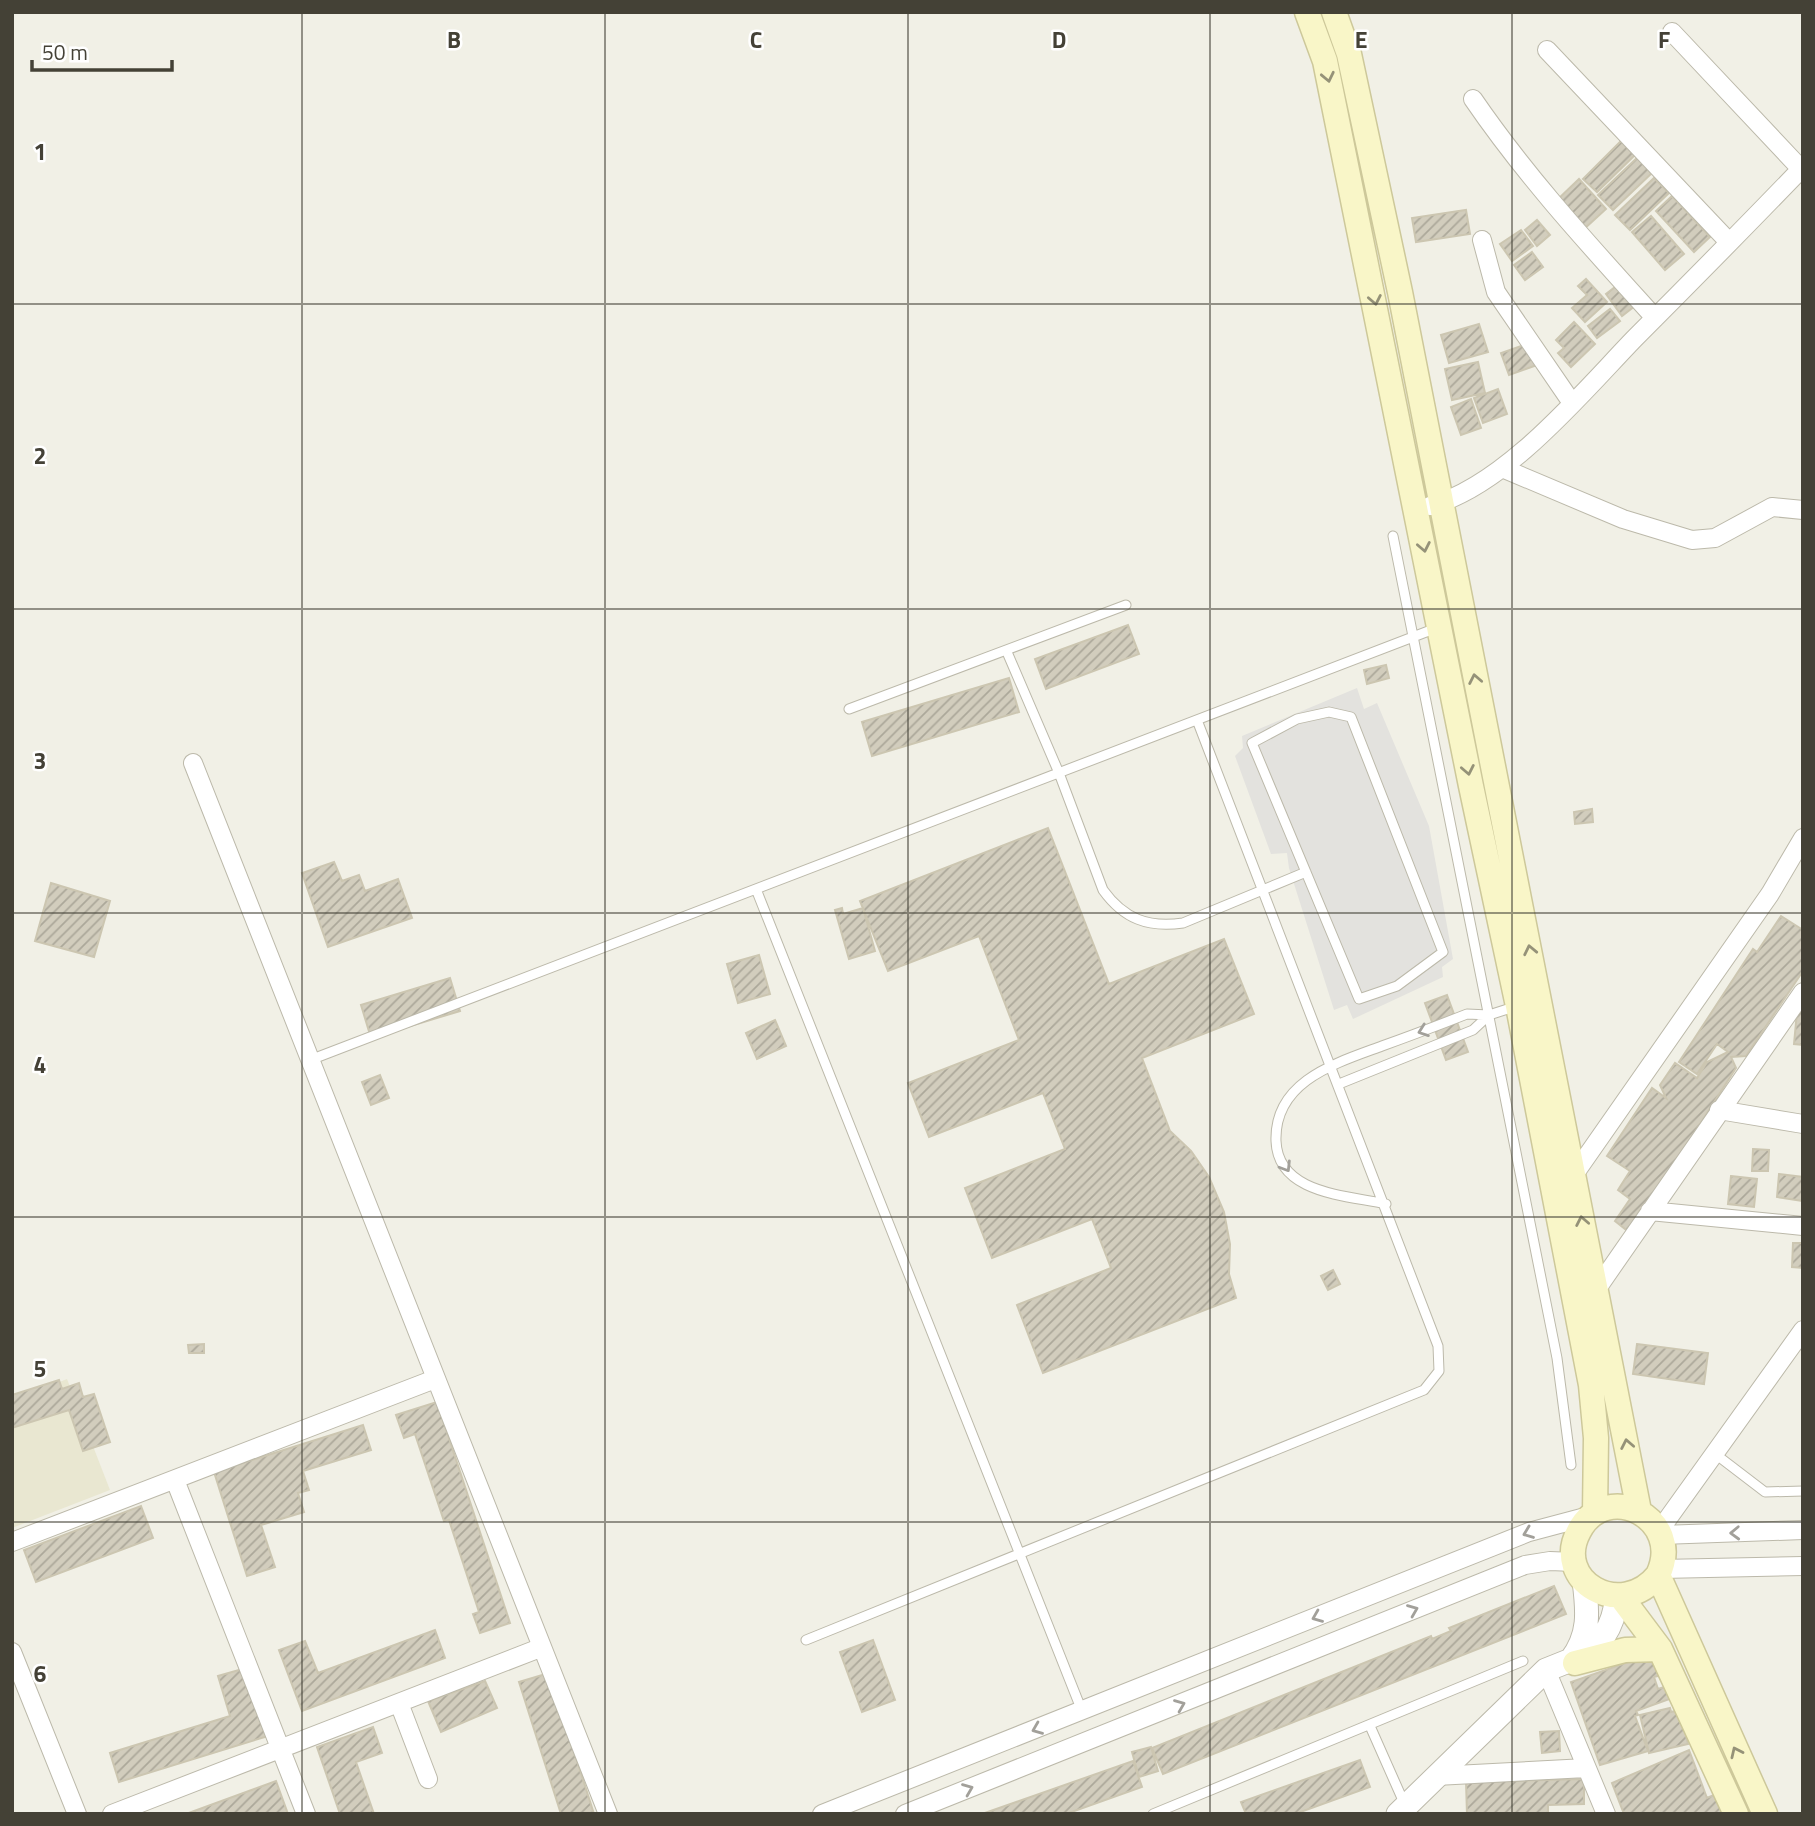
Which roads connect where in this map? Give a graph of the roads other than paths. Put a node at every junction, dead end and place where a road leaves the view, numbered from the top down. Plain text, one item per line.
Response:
1 (1307, 12) edge
2 (1334, 12) edge
3 (1672, 32) dead end
4 (1546, 50) dead end
5 (1473, 99) dead end
6 (1802, 168) edge
7 (1482, 240) dead end
8 (1729, 243) junction
9 (1654, 318) junction
10 (1572, 402) junction
11 (1502, 468) junction
12 (1428, 506) junction
13 (1803, 510) edge
14 (1393, 536) dead end
15 (1126, 605) dead end
16 (1463, 620) junction
17 (1439, 627) junction
18 (1412, 636) junction
19 (1007, 652) junction
20 (849, 709) dead end
21 (1197, 720) junction
22 (193, 764) dead end
23 (1059, 773) junction
24 (1803, 838) edge
25 (1306, 872) junction
26 (756, 889) junction
27 (1264, 890) junction
28 (1802, 995) edge
29 (1529, 1002) junction
30 (1489, 1015) junction
31 (310, 1060) junction
32 (1332, 1065) junction
33 (1339, 1084) junction
34 (1719, 1110) junction
35 (1803, 1125) edge
36 (1573, 1176) junction
37 (1386, 1204) junction
38 (1650, 1211) junction
39 (1803, 1226) edge
40 (1596, 1290) junction
41 (1803, 1329) edge
42 (435, 1379) junction
43 (1714, 1453) junction
44 (1571, 1465) dead end
45 (175, 1480) junction
46 (1803, 1491) edge
47 (1639, 1511) junction
48 (1594, 1514) junction
49 (1803, 1530) edge
50 (1660, 1533) junction
51 (12, 1542) edge
52 (1018, 1554) junction
53 (1803, 1566) edge
54 (1579, 1572) junction
55 (1659, 1572) junction
56 (1619, 1597) junction
57 (806, 1640) dead end
58 (541, 1648) junction
59 (1660, 1649) junction
60 (12, 1652) edge
61 (1523, 1661) dead end
62 (1573, 1662) junction
63 (1546, 1670) junction
64 (399, 1703) junction
65 (1082, 1711) junction
66 (1370, 1726) junction
67 (280, 1749) junction
68 (1586, 1768) junction
69 (1436, 1776) junction
70 (428, 1779) dead end
71 (1398, 1811) edge
72 (77, 1814) edge
73 (111, 1814) edge
74 (306, 1814) edge
75 (608, 1814) edge
76 (822, 1814) edge
77 (905, 1814) edge
78 (1153, 1814) edge
79 (1606, 1814) edge
80 (1736, 1814) edge
81 (1765, 1814) edge

1 -> 12 main road
2 - 12 main road
3 - 6 street
4 - 8 street
5 - 9 street
6 - 8 street
7 - 10 street
8 - 9 street
9 - 10 street
10 - 11 street
11 - 12 street
11 - 13 street
12 - 16 main road
12 -> 17 main road
14 - 18 lane
15 - 19 lane
16 - 17 main road
29 -> 16 main road
17 - 18 lane
17 -> 29 main road
18 - 21 lane
18 - 30 lane
19 - 20 lane
19 - 23 lane
21 - 23 lane
21 - 27 lane
22 - 31 street
23 - 26 lane
23 - 27 lane
24 - 36 street
25 - 25 lane
25 - 27 lane
26 - 31 lane
26 - 52 lane
27 - 32 lane
28 - 34 street
29 - 30 lane
29 - 36 main road
29 - 48 main road
30 -> 32 lane
30 - 33 lane
30 - 44 lane
31 - 42 street
32 - 33 lane
32 -> 37 lane
33 - 37 lane
34 - 35 street
34 - 38 street
40 -> 36 main road
37 - 52 lane
38 - 39 street
38 - 40 street
47 -> 40 main road
41 - 43 street
42 - 45 street
42 - 58 street
43 - 46 lane
43 - 50 street
45 - 51 street
45 - 67 street
47 - 48 main road
47 - 50 main road
48 - 54 main road
48 -> 65 street
49 -> 50 street
50 - 55 main road
52 - 57 lane
52 - 65 lane
53 - 55 street
54 - 56 main road
54 - 62 street
77 -> 54 street
55 - 56 main road
81 -> 55 main road
56 - 59 main road
56 - 62 street
58 - 64 street
58 - 75 street
59 - 62 main road
59 - 80 main road
60 - 72 street
61 - 66 lane
62 - 63 street
63 - 68 street
63 - 69 street
64 - 67 street
64 - 70 street
65 -> 76 street
66 - 71 lane
66 - 78 lane
67 - 73 street
67 - 74 street
68 - 69 street
68 - 79 street
69 - 71 street

